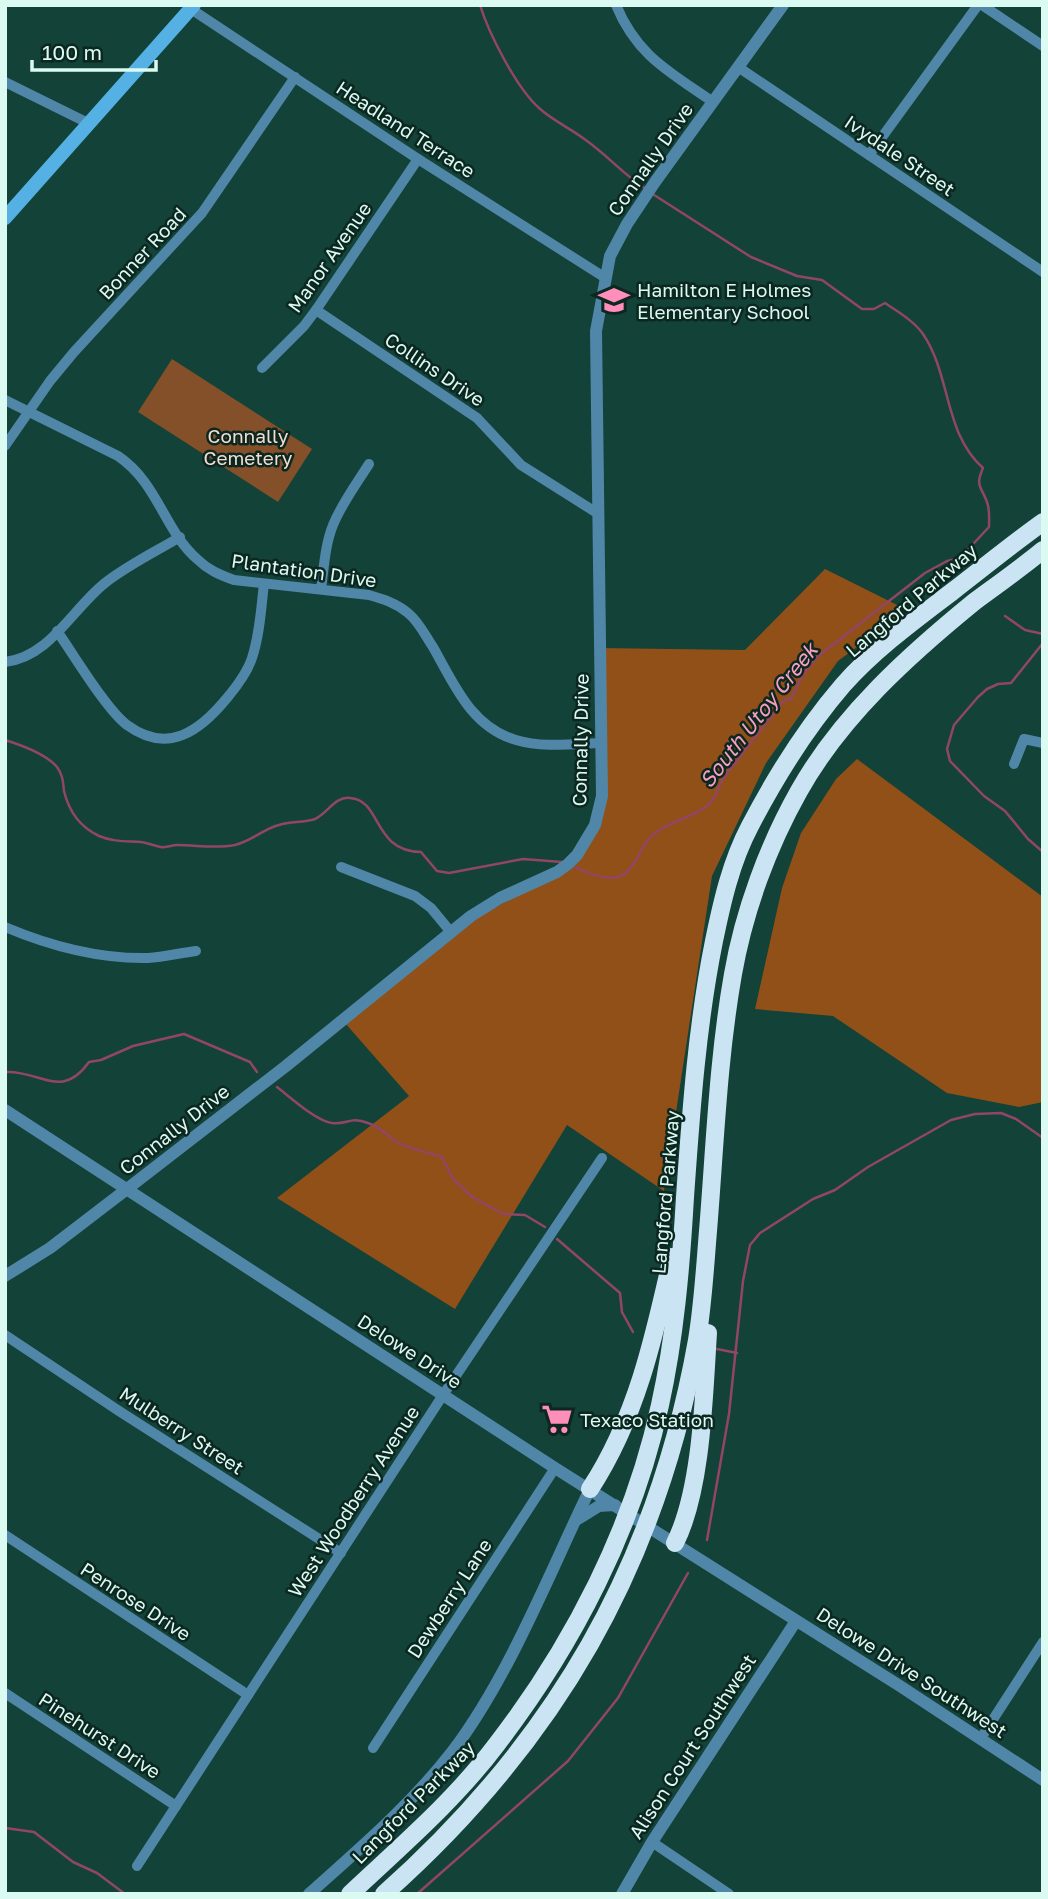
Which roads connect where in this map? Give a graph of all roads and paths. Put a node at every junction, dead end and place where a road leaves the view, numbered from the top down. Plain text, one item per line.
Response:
1 (616, 5) edge
2 (783, 5) edge
3 (980, 5) edge
4 (193, 7) edge
5 (1043, 46) edge
6 (738, 67) junction
7 (295, 77) junction
8 (5, 82) edge
9 (713, 102) junction
10 (90, 124) junction
11 (869, 155) junction
12 (418, 159) junction
13 (5, 218) edge
14 (1043, 272) edge
15 (604, 277) junction
16 (316, 310) junction
17 (262, 368) dead end
18 (5, 400) edge
19 (28, 411) junction
20 (5, 446) edge
21 (369, 464) dead end
22 (597, 513) junction
23 (1043, 522) edge
24 (180, 537) junction
25 (1043, 550) edge
26 (264, 584) junction
27 (321, 589) junction
28 (57, 631) junction
29 (5, 662) edge
30 (601, 743) junction
31 (1043, 743) edge
32 (1014, 764) dead end
33 (341, 867) dead end
34 (5, 927) edge
35 (450, 931) junction
36 (196, 951) dead end
37 (5, 1110) edge
38 (603, 1158) dead end
39 (127, 1189) junction
40 (686, 1192) junction
41 (708, 1231) junction
42 (5, 1276) edge
43 (5, 1335) edge
44 (443, 1395) junction
45 (555, 1468) junction
46 (590, 1489) junction
47 (615, 1505) junction
48 (575, 1521) junction
49 (5, 1535) edge
50 (675, 1543) junction
51 (341, 1553) junction
52 (796, 1621) junction
53 (1043, 1642) edge
54 (5, 1693) edge
55 (248, 1695) junction
56 (981, 1738) junction
57 (373, 1748) dead end
58 (1043, 1780) edge
59 (176, 1806) junction
60 (652, 1842) junction
61 (137, 1866) dead end
62 (309, 1894) edge
63 (350, 1894) edge
64 (384, 1894) edge
65 (622, 1894) edge
66 (729, 1894) edge

1 - 9 street
2 - 6 street, Connally Drive
3 - 5 street
3 - 11 street
4 - 7 street, Headland Terrace
4 - 10 main road
6 - 9 street, Connally Drive
6 - 11 street, Ivydale Street
7 - 12 street, Headland Terrace
7 - 19 street, Bonner Road
8 - 10 street
9 - 15 street, Connally Drive
10 - 13 main road
11 - 14 street, Ivydale Street
12 - 15 street, Headland Terrace
12 - 16 street, Manor Avenue
15 - 22 street, Connally Drive
16 - 17 street, Manor Avenue
16 - 22 street, Collins Drive
18 - 19 street, Plantation Drive
19 - 20 street, Bonner Road
19 - 24 street, Plantation Drive
21 - 27 street
22 - 30 street, Connally Drive
23 - 40 highway, Langford Parkway
24 - 26 street, Plantation Drive
24 - 28 street
25 - 41 highway
26 - 27 street, Plantation Drive
26 - 28 street
27 - 30 street, Plantation Drive
28 - 29 street
30 - 35 street, Connally Drive
31 - 32 street
33 - 35 street
34 - 36 street
35 - 39 street, Connally Drive
37 - 39 street, Delowe Drive
38 - 44 street, West Woodberry Avenue
39 - 42 street, Connally Drive
39 - 44 street, Delowe Drive
40 - 46 highway
40 - 63 highway, Langford Parkway
41 - 50 highway
41 - 64 highway
43 - 51 street, Mulberry Street
44 - 45 street, Delowe Drive
44 - 51 street, West Woodberry Avenue
45 - 46 street, Delowe Drive
45 - 57 street, Dewberry Lane
46 - 47 street, Delowe Drive
46 - 48 street
47 - 48 street
47 - 50 street, Delowe Drive
48 - 62 street
49 - 55 street, Penrose Drive
50 - 52 street, Delowe Drive
51 - 55 street, West Woodberry Avenue
52 - 56 street, Delowe Drive Southwest
52 - 60 street, Alison Court Southwest
53 - 56 street
54 - 59 street, Pinehurst Drive
55 - 59 street, West Woodberry Avenue
56 - 58 street, Delowe Drive Southwest
59 - 61 street, West Woodberry Avenue
60 - 65 street, Alison Court Southwest
60 - 66 street

